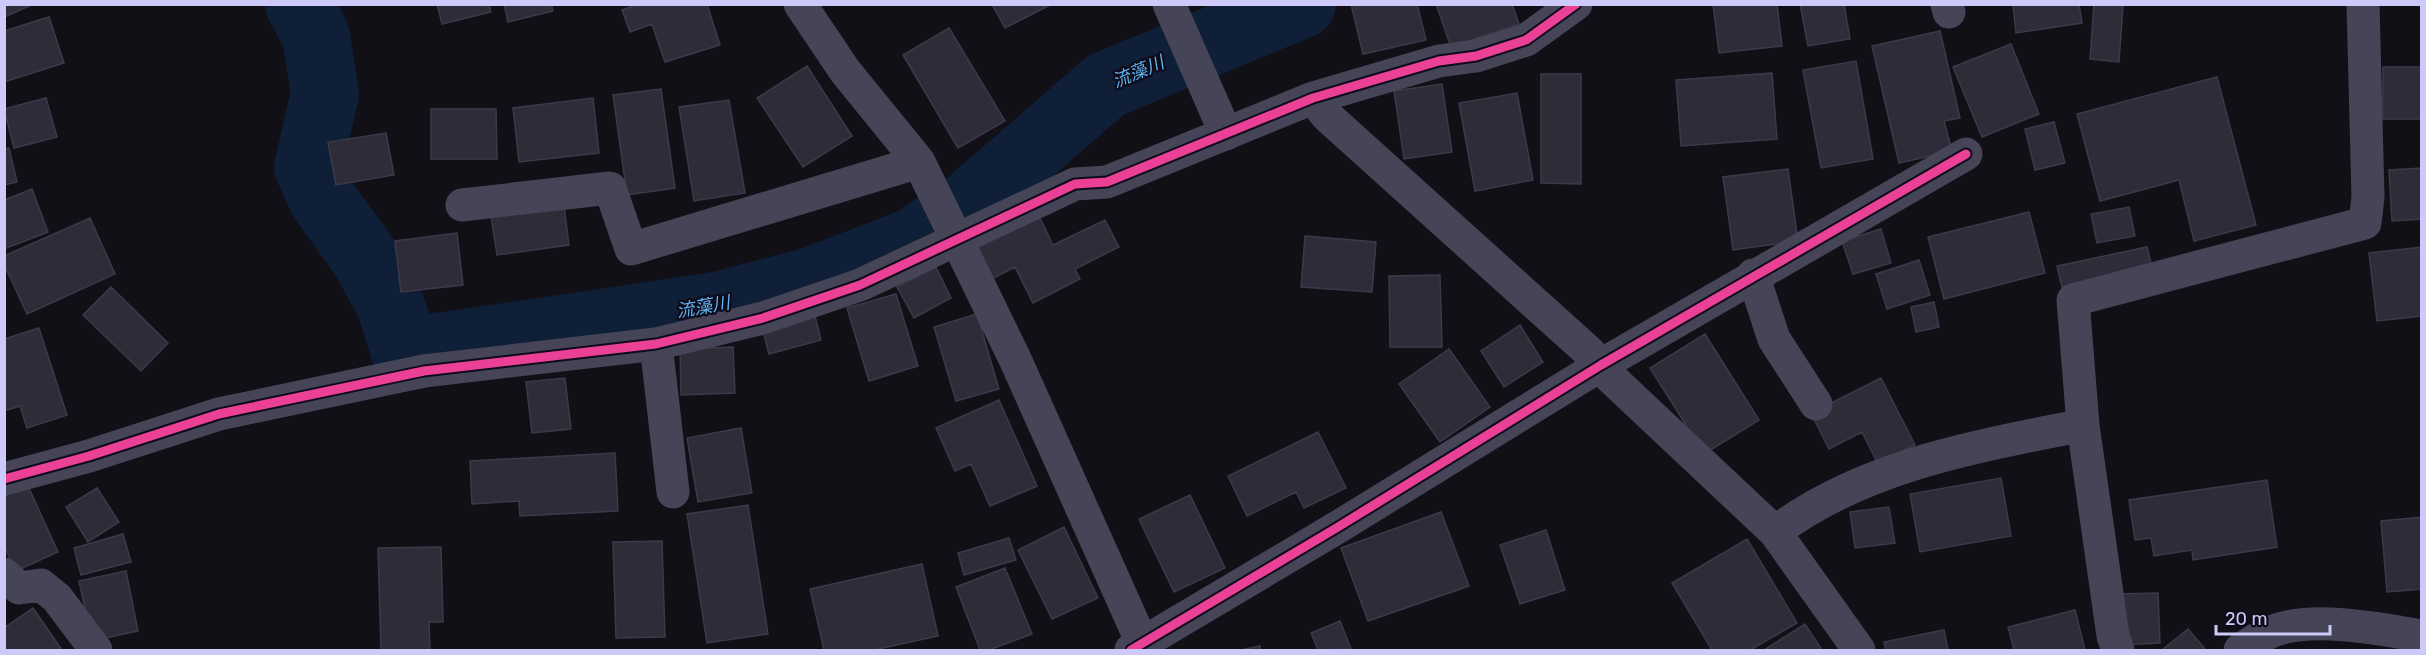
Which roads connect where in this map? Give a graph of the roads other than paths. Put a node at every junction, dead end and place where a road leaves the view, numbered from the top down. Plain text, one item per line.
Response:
1 (800, 4) edge
2 (1576, 4) edge
3 (2363, 4) edge
4 (1181, 32) edge
5 (1313, 98) junction
6 (1226, 134) junction
7 (1966, 154) dead end
8 (919, 162) junction
9 (462, 205) dead end
10 (952, 226) junction
11 (1753, 275) junction
12 (656, 344) junction
13 (1601, 365) junction
14 (1816, 404) dead end
15 (2083, 425) junction
16 (4, 479) edge
17 (673, 492) dead end
18 (1775, 532) junction
19 (9, 585) edge
20 (2421, 636) edge
21 (1137, 648) edge
22 (96, 651) edge
23 (1859, 651) edge
24 (2118, 651) edge
25 (2240, 651) edge

1 - 8 street
2 - 5 street
3 - 15 street
4 - 6 street
5 - 6 street
5 - 13 street
6 - 10 street
7 - 11 street
8 - 9 street
8 - 10 street
10 - 12 street
10 - 21 street
11 - 13 street
11 - 14 street
12 - 16 street
12 - 17 street
13 - 18 street
13 - 21 street
15 - 18 street
15 - 24 street
18 - 23 street
19 - 22 street
20 - 25 street

